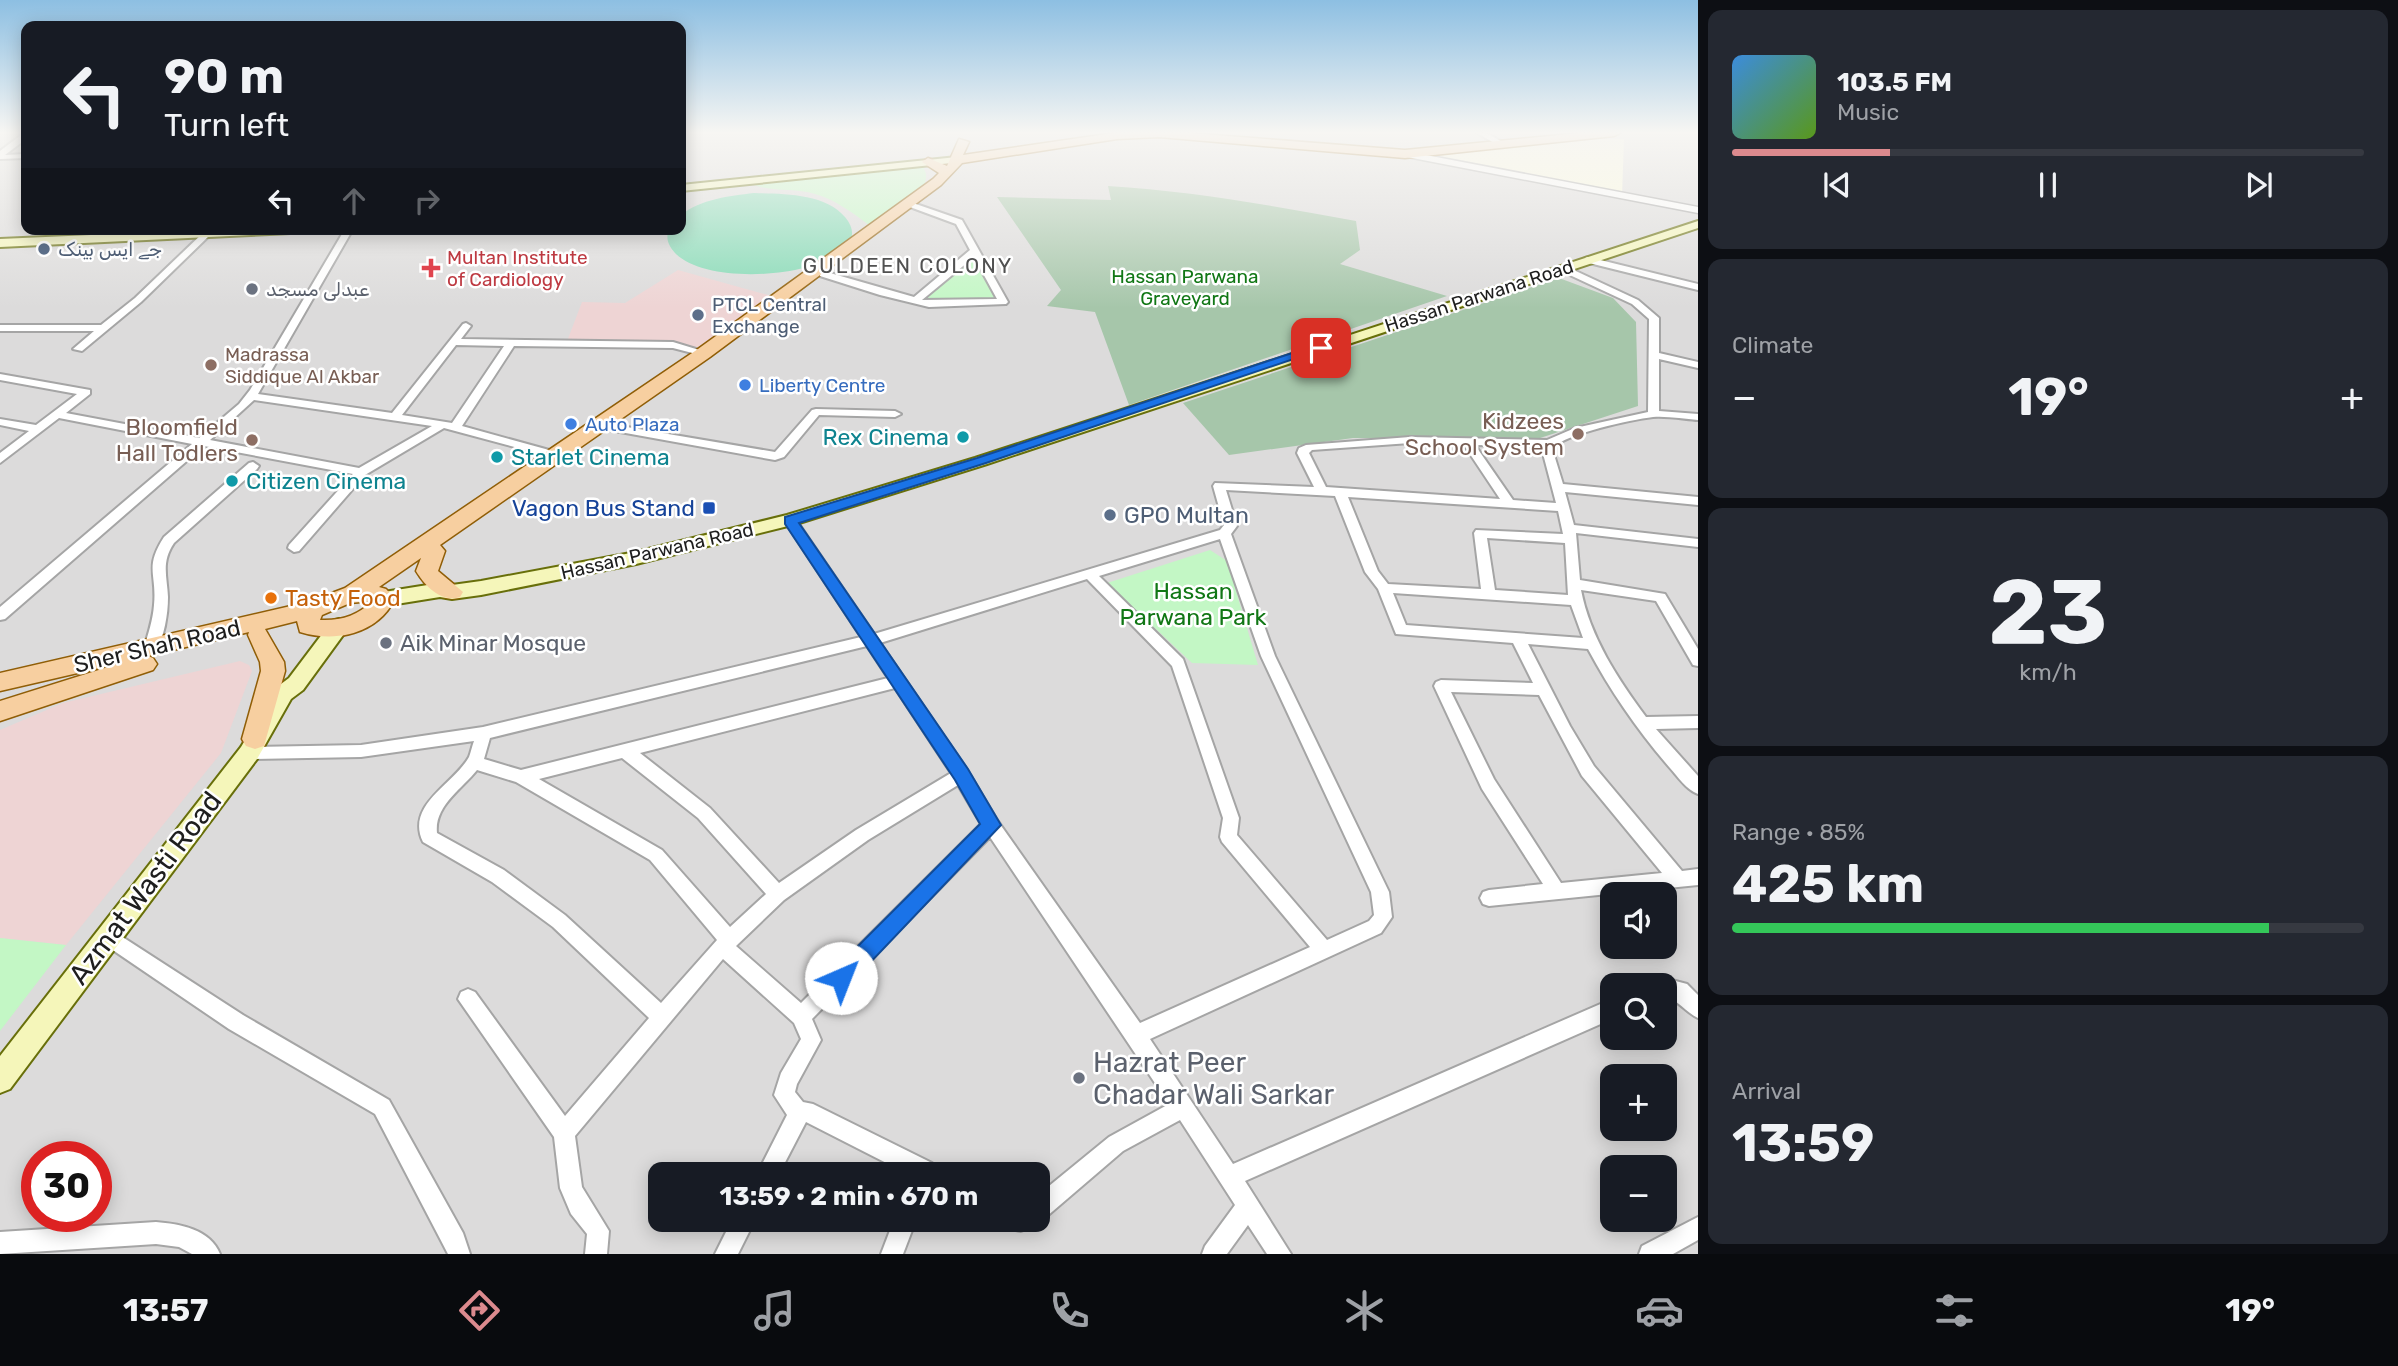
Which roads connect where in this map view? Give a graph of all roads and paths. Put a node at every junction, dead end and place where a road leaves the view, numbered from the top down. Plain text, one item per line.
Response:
1 (927, 192) edge
2 (929, 192) edge
3 (1598, 192) edge
4 (913, 205) junction
5 (1698, 211) edge
6 (1698, 225) edge
7 (184, 235) edge
8 (206, 235) edge
9 (345, 235) edge
10 (0, 243) edge
11 (976, 250) junction
12 (845, 253) junction
13 (1588, 260) junction
14 (1562, 268) junction
15 (823, 274) junction
16 (1698, 287) edge
17 (915, 301) junction
18 (466, 326) dead end
19 (0, 328) edge
20 (103, 328) junction
21 (454, 342) junction
22 (511, 343) junction
23 (78, 349) dead end
24 (704, 353) junction
25 (1654, 355) junction
26 (1698, 365) edge
27 (0, 377) edge
28 (251, 396) junction
29 (895, 414) dead end
30 (1654, 414) junction
31 (58, 415) junction
32 (395, 417) junction
33 (1698, 417) edge
34 (0, 422) edge
35 (449, 426) junction
36 (609, 427) junction
37 (39, 429) junction
38 (1467, 441) junction
39 (202, 442) junction
40 (1547, 443) junction
41 (556, 455) junction
42 (0, 459) edge
43 (253, 466) dead end
44 (361, 472) junction
45 (1558, 487) junction
46 (1322, 491) junction
47 (1340, 492) junction
48 (1698, 501) edge
49 (1509, 503) junction
50 (1564, 507) junction
51 (790, 520) junction
52 (1224, 533) junction
53 (1569, 534) junction
54 (1698, 543) edge
55 (439, 544) junction
56 (294, 548) dead end
57 (1091, 575) junction
58 (1573, 584) junction
59 (1384, 588) junction
60 (452, 592) junction
61 (351, 595) junction
62 (1489, 595) junction
63 (381, 600) junction
64 (1576, 600) junction
65 (0, 615) edge
66 (321, 621) junction
67 (259, 635) junction
68 (1518, 638) junction
69 (872, 640) junction
70 (1593, 643) junction
71 (151, 648) junction
72 (1698, 661) edge
73 (0, 681) edge
74 (897, 682) junction
75 (1544, 689) junction
76 (0, 711) edge
77 (1698, 722) edge
78 (1642, 723) junction
79 (484, 733) junction
80 (252, 746) junction
81 (625, 751) junction
82 (475, 762) junction
83 (961, 775) junction
84 (521, 777) junction
85 (1698, 788) edge
86 (991, 825) junction
87 (1698, 877) edge
88 (1678, 879) junction
89 (1557, 891) junction
90 (778, 894) junction
91 (1489, 898) dead end
92 (107, 936) junction
93 (726, 944) junction
94 (1324, 950) junction
95 (1677, 990) edge
96 (468, 999) dead end
97 (1698, 1008) edge
98 (1600, 1014) edge
99 (801, 1016) junction
100 (662, 1017) junction
101 (1136, 1035) junction
102 (0, 1079) edge
103 (1184, 1107) junction
104 (799, 1113) junction
105 (564, 1133) junction
106 (774, 1162) edge
107 (905, 1162) edge
108 (1229, 1177) junction
109 (1050, 1199) edge
110 (1248, 1206) junction
111 (1698, 1228) edge
112 (738, 1232) edge
113 (900, 1232) edge
114 (0, 1243) edge
115 (209, 1254) edge
116 (459, 1254) edge
117 (596, 1254) edge
118 (726, 1254) edge
119 (892, 1254) edge
120 (1213, 1254) edge
121 (1280, 1254) edge
122 (1650, 1254) edge

1 - 12 main road
2 - 4 main road
3 - 5 street
4 - 11 street
4 - 12 main road
6 - 13 main road, Hassan Parwana Road
7 - 10 main road
8 - 20 street
9 - 28 street
11 - 17 street
11 - 17 street
12 - 15 main road
12 - 24 main road
13 - 14 main road, Hassan Parwana Road
13 - 16 street
14 - 25 street
14 - 51 main road, Hassan Parwana Road
15 - 17 street
15 - 36 main road
18 - 21 street
19 - 20 street
20 - 23 street
21 - 22 street
21 - 32 street
22 - 24 street
22 - 35 street
24 - 41 main road
25 - 26 street
25 - 30 street
27 - 31 street
28 - 32 street
28 - 39 street
29 - 36 street
30 - 33 street
30 - 40 street
31 - 37 street
31 - 39 street
32 - 35 street
34 - 37 street
35 - 41 street
35 - 44 street
36 - 55 main road
37 - 42 street
38 - 40 street
38 - 46 street
38 - 49 street
39 - 44 street
39 - 65 street
40 - 45 street
41 - 55 main road
43 - 71 street
44 - 56 street
45 - 48 street
45 - 50 street
46 - 47 street
46 - 52 street
47 - 49 street
47 - 59 street
49 - 50 street
50 - 53 street
51 - 60 main road, Hassan Parwana Road
51 - 69 street
52 - 57 street
52 - 94 street
53 - 54 street
53 - 58 street
53 - 62 street
55 - 60 main road
55 - 61 main road
55 - 63 main road
57 - 69 street
57 - 94 street
58 - 64 street
58 - 72 street
59 - 62 street
59 - 68 street
60 - 63 main road, Hassan Parwana Road
61 - 63 main road
61 - 66 main road
62 - 64 street
63 - 66 main road
64 - 70 street
66 - 67 main road, Sher Shah Road
66 - 71 main road, Sher Shah Road
66 - 80 main road, Azmat Wasti Road
67 - 76 main road, Sher Shah Road
67 - 80 main road
68 - 70 street
68 - 75 street
69 - 74 street
69 - 79 street
70 - 78 street
71 - 73 main road, Sher Shah Road
74 - 81 street
74 - 83 street
75 - 88 street
75 - 89 street
77 - 78 street
78 - 85 street
79 - 80 street
79 - 82 street
80 - 92 main road, Azmat Wasti Road
81 - 84 street
81 - 90 street
82 - 84 street
82 - 100 street
83 - 86 street
83 - 90 street
84 - 93 street
86 - 99 street
86 - 101 street
87 - 88 street
88 - 89 street
89 - 91 street
90 - 93 street
92 - 102 main road, Azmat Wasti Road
92 - 116 street
93 - 99 street
93 - 100 street
94 - 101 street
95 - 97 street
96 - 105 street
98 - 108 street
99 - 104 street
100 - 105 street
101 - 103 street
103 - 108 street
103 - 109 street
104 - 106 street
104 - 107 street
105 - 117 street
108 - 110 street
110 - 120 street
110 - 121 street
111 - 122 street
112 - 118 street
113 - 119 street
114 - 115 street

